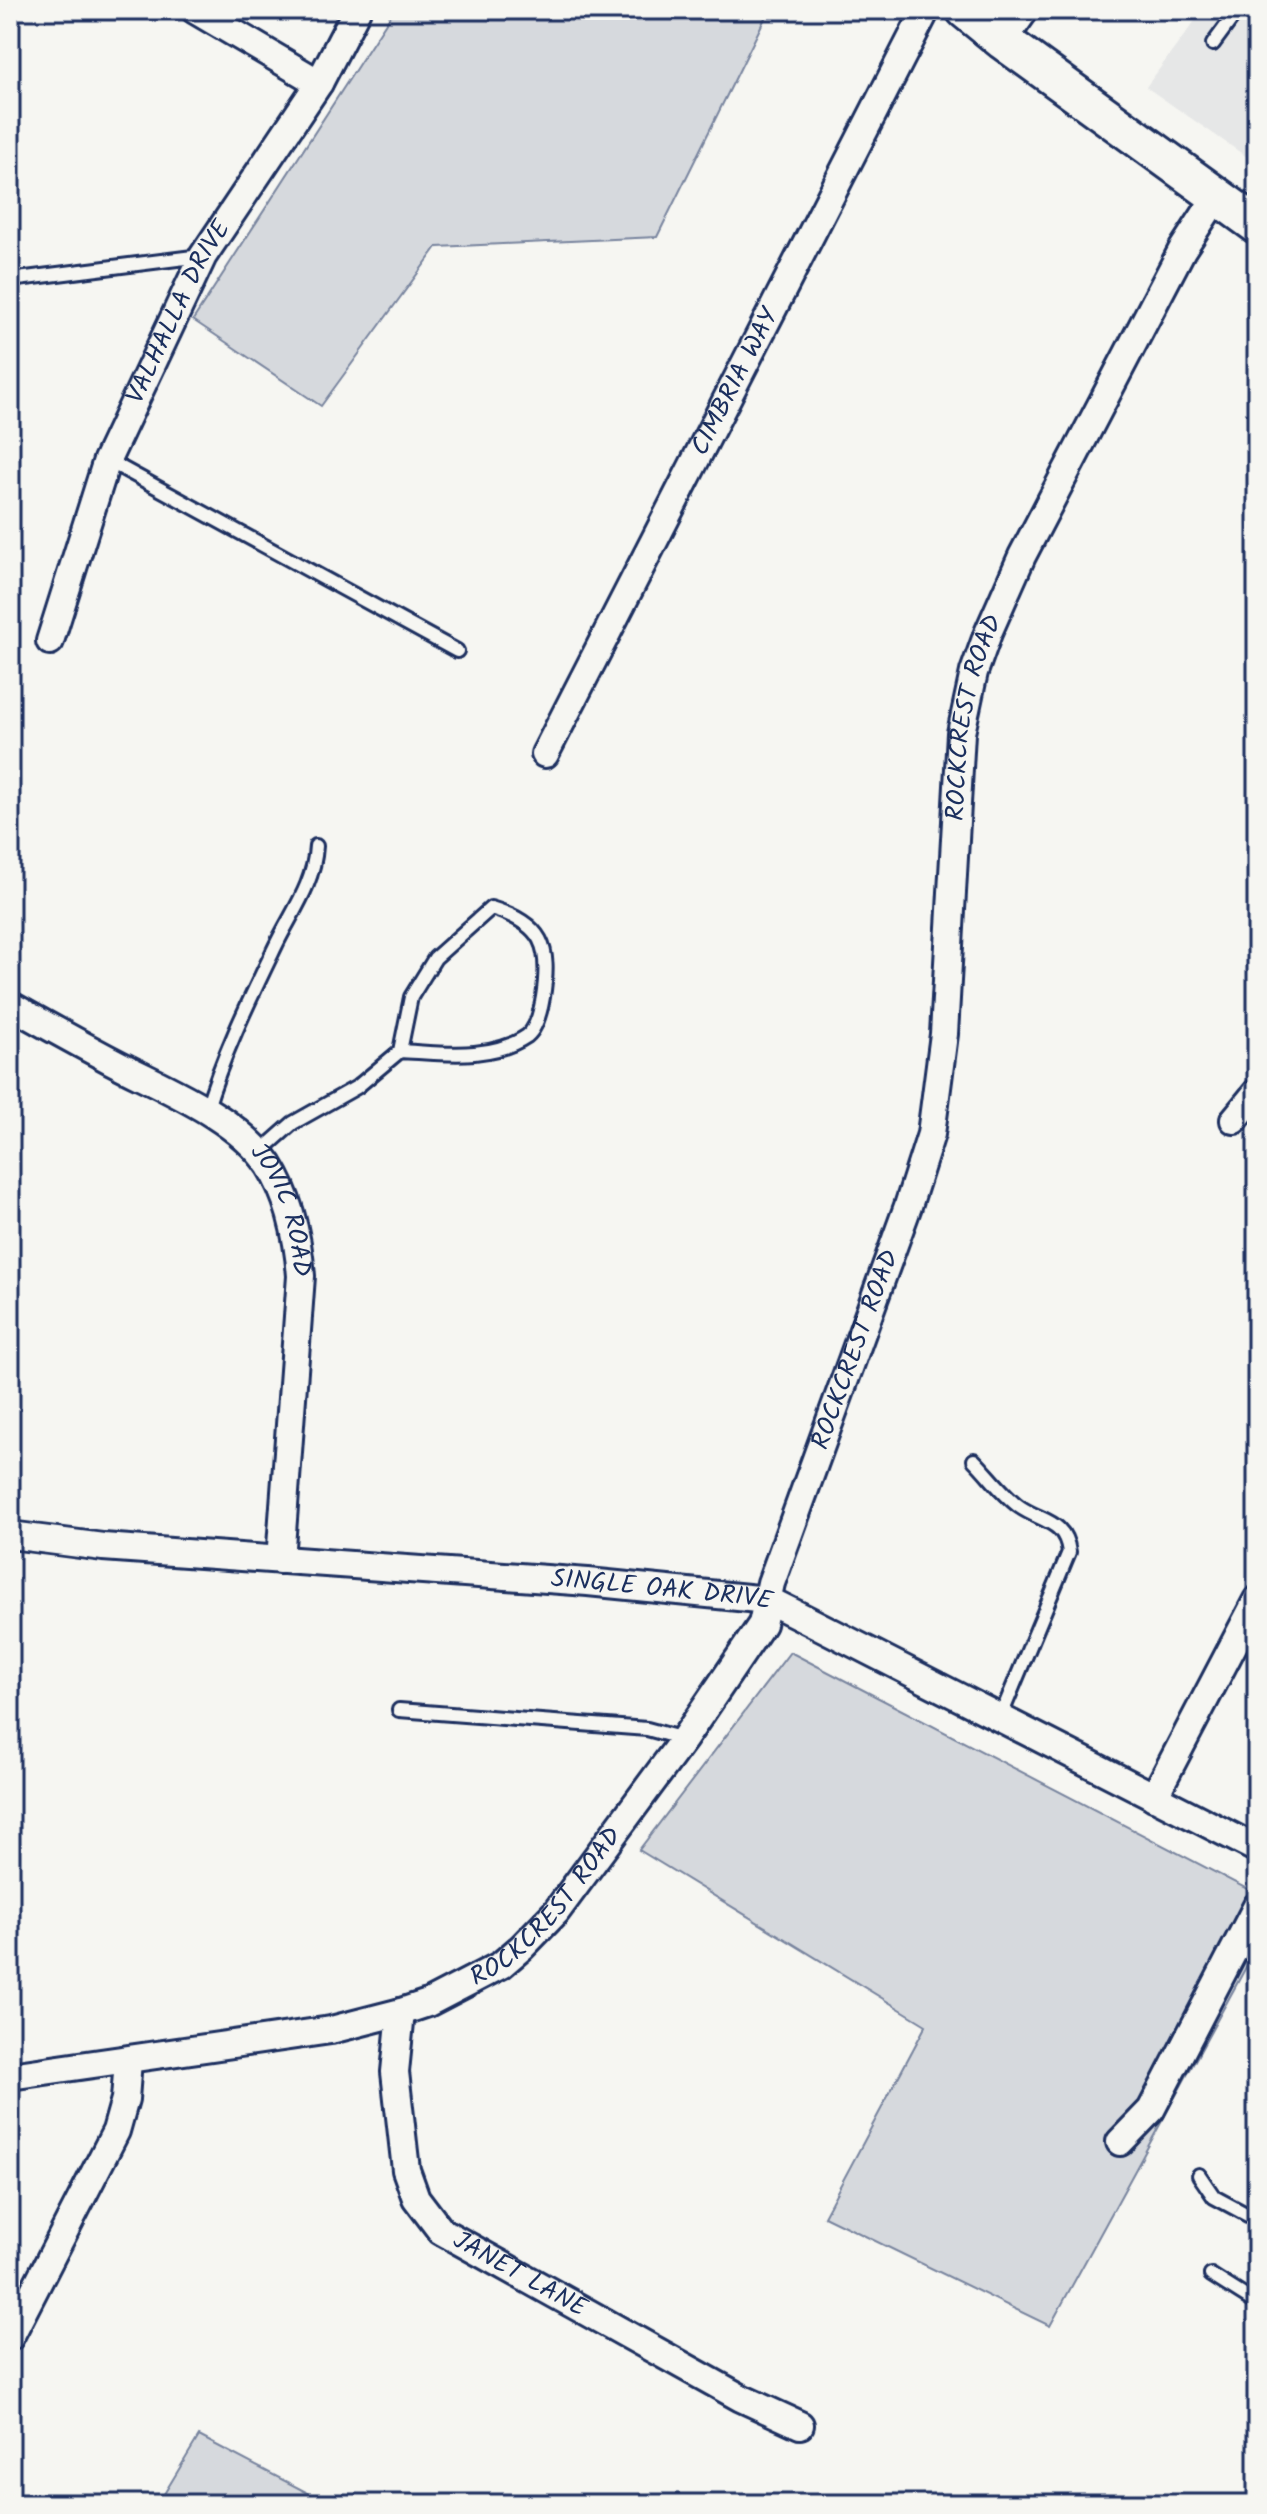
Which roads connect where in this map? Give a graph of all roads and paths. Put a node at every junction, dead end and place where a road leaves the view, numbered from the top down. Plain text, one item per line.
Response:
1 (195, 10) edge
2 (357, 10) edge
3 (926, 10) edge
4 (965, 10) edge
5 (1025, 10) edge
6 (1238, 10) edge
7 (1003, 41) junction
8 (1213, 44) dead end
9 (319, 83) junction
10 (1217, 196) junction
11 (1257, 225) edge
12 (203, 256) junction
13 (10, 280) edge
14 (107, 460) junction
15 (50, 641) dead end
16 (457, 651) dead end
17 (545, 754) dead end
18 (316, 846) dead end
19 (10, 1005) edge
20 (400, 1051) junction
21 (1257, 1092) edge
22 (206, 1111) junction
23 (1234, 1120) dead end
24 (259, 1153) junction
25 (974, 1460) dead end
26 (10, 1535) edge
27 (280, 1560) junction
28 (1257, 1600) edge
29 (767, 1602) junction
30 (399, 1710) dead end
31 (1000, 1718) junction
32 (684, 1739) junction
33 (1154, 1797) junction
34 (1257, 1849) edge
35 (1257, 1906) edge
36 (401, 2012) junction
37 (128, 2060) junction
38 (10, 2076) edge
39 (1120, 2142) dead end
40 (1199, 2175) dead end
41 (1257, 2220) edge
42 (1211, 2275) dead end
43 (1257, 2304) edge
44 (10, 2337) edge
45 (800, 2425) dead end

1 - 9 street
2 - 9 street, VALHALLA DRIVE
3 - 17 street, CIMBRIA WAY
4 - 7 main road
5 - 7 street
6 - 8 lane
7 - 10 main road
9 - 12 street, VALHALLA DRIVE
10 - 11 main road
10 - 29 street, ROCKCREST ROAD
12 - 13 lane
12 - 14 street, VALHALLA DRIVE
14 - 15 street, VALHALLA DRIVE
14 - 16 lane
18 - 22 lane
19 - 22 street, JOVIC ROAD
20 - 20 lane
20 - 24 lane
21 - 23 street
22 - 24 street, JOVIC ROAD
24 - 27 street, JOVIC ROAD
25 - 31 lane
26 - 27 street, SINGLE OAK DRIVE
27 - 29 street, SINGLE OAK DRIVE
28 - 33 street
29 - 31 street, SINGLE OAK DRIVE
29 - 32 street, ROCKCREST ROAD
30 - 32 lane
31 - 33 street, SINGLE OAK DRIVE
32 - 36 street, ROCKCREST ROAD
33 - 34 street, SINGLE OAK DRIVE
35 - 39 street
36 - 37 street, ROCKCREST ROAD
36 - 45 street, JANET LANE
37 - 38 street, ROCKCREST ROAD
37 - 44 street
40 - 41 lane
42 - 43 lane

